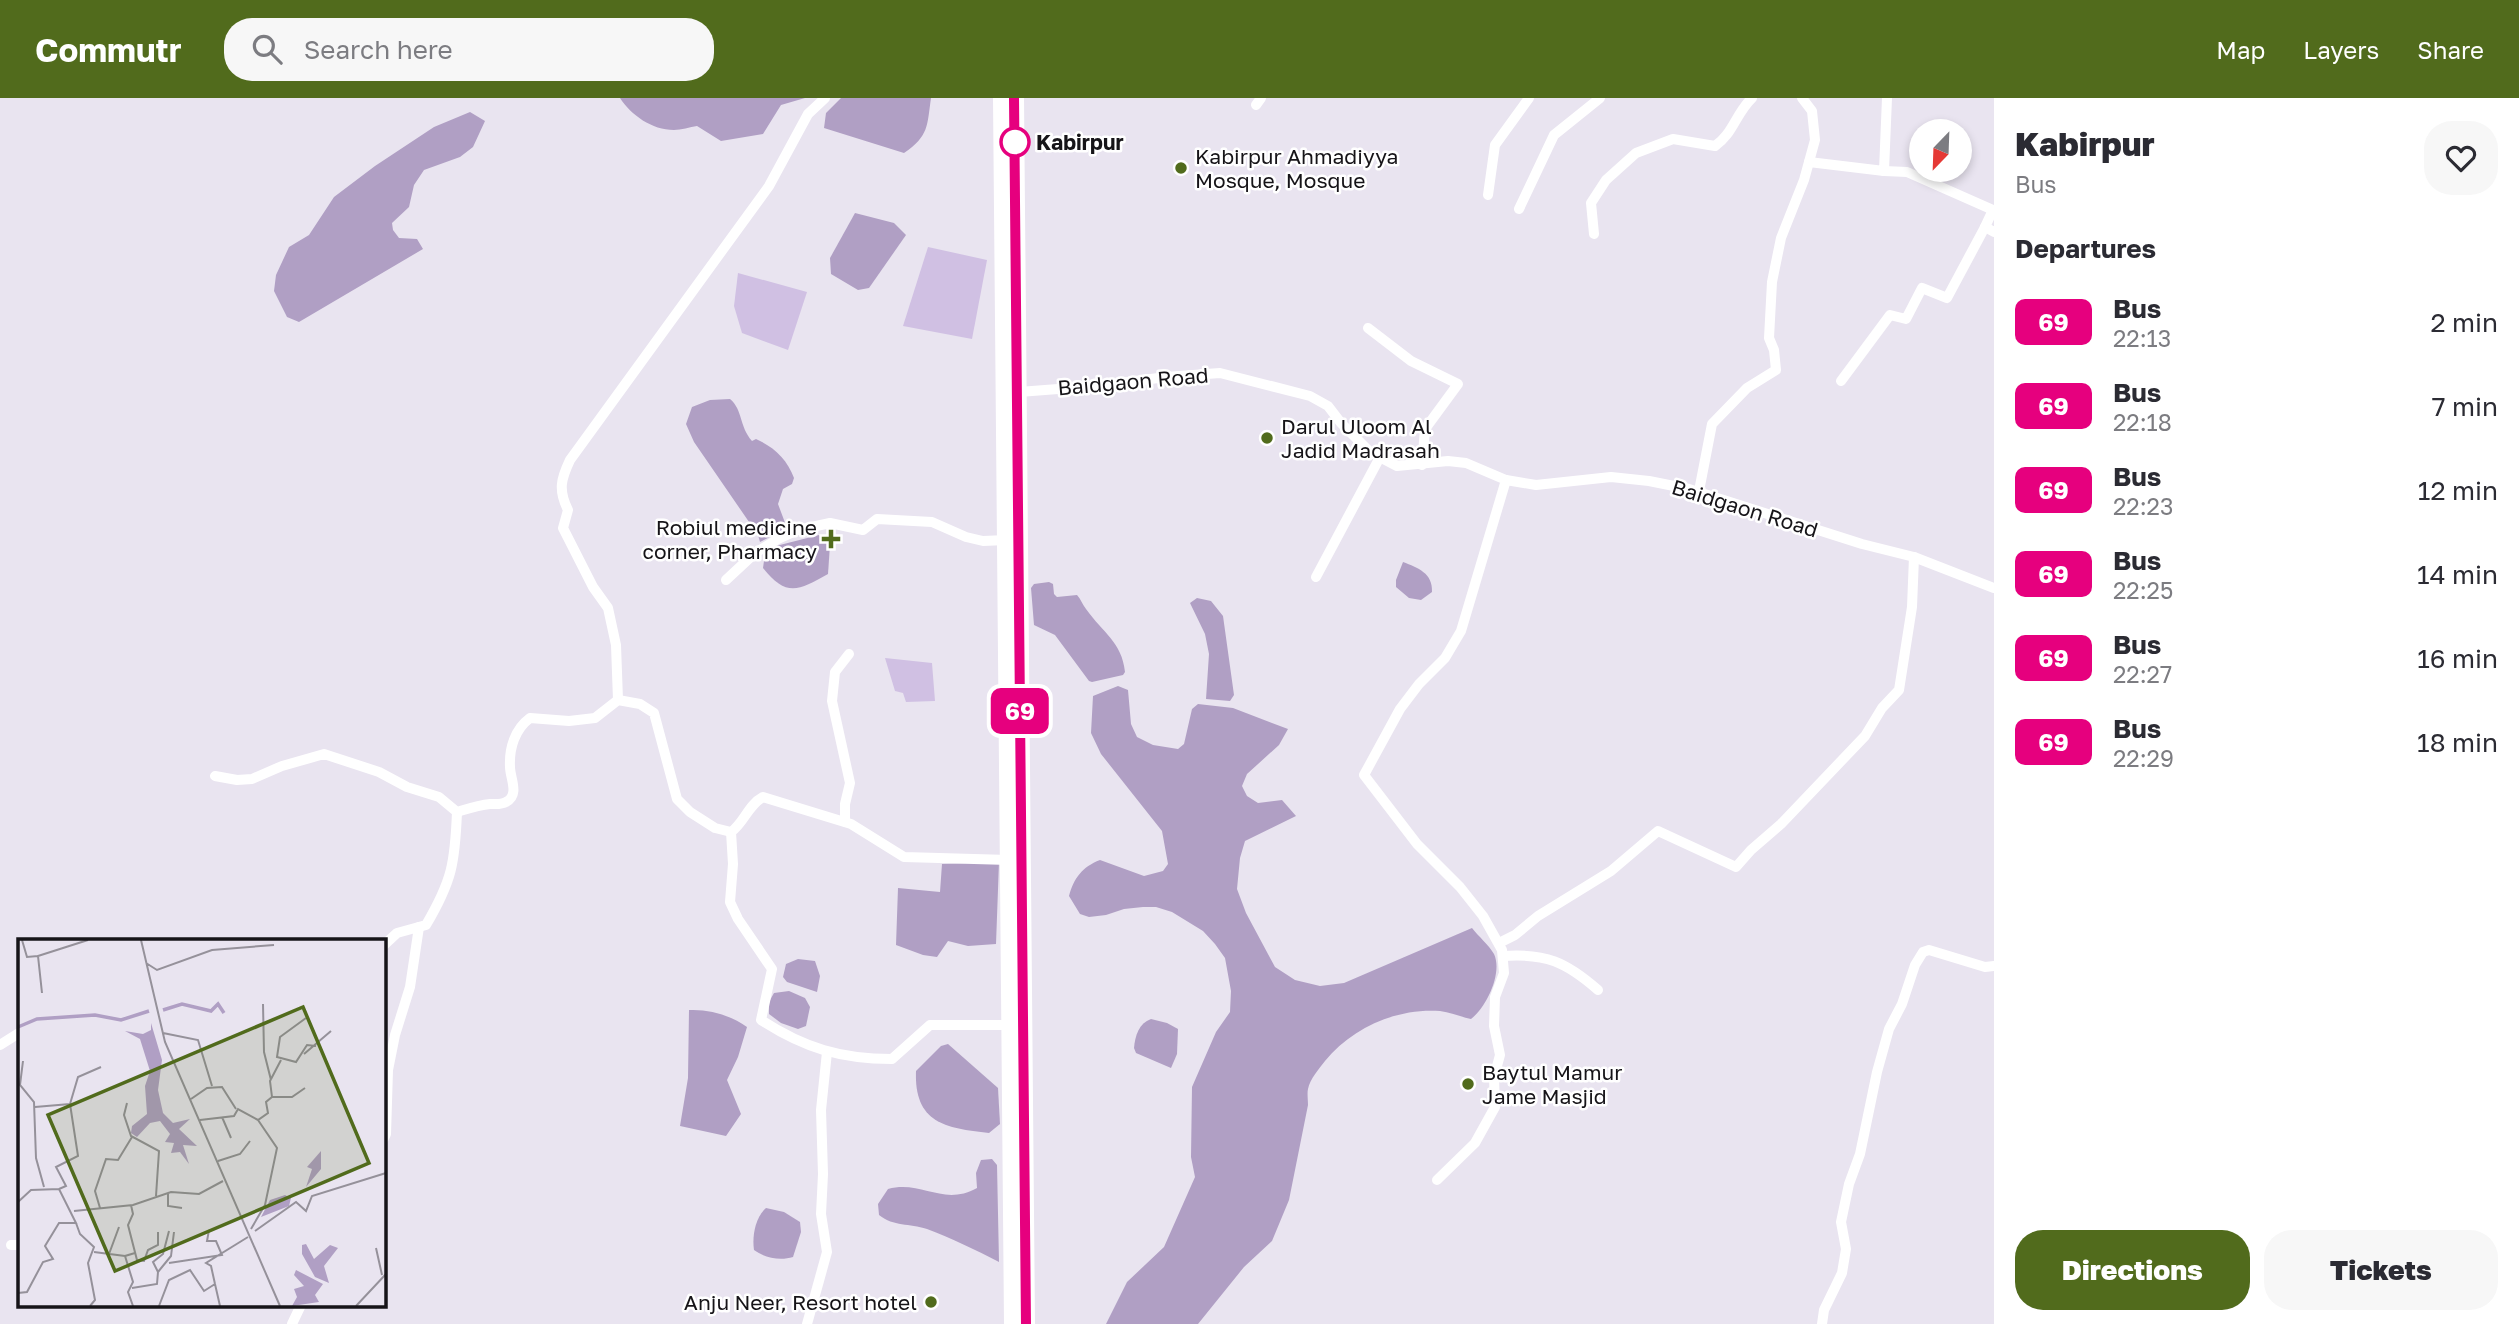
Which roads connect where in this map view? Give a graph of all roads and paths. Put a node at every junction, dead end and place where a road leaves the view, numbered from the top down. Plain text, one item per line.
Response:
1 (825, 98) edge
2 (1002, 98) edge
3 (1014, 98) edge
4 (1529, 98) edge
5 (1600, 98) edge
6 (1752, 98) edge
7 (1802, 98) edge
8 (1887, 98) edge
9 (1809, 162) junction
10 (1884, 171) junction
11 (1488, 195) dead end
12 (1519, 209) dead end
13 (1990, 230) edge
14 (1594, 234) dead end
15 (1367, 328) dead end
16 (1840, 381) dead end
17 (1019, 392) junction
18 (1380, 457) junction
19 (1422, 465) junction
20 (1506, 480) junction
21 (1699, 491) junction
22 (1006, 540) junction
23 (1914, 557) junction
24 (1316, 577) dead end
25 (726, 580) dead end
26 (1994, 588) edge
27 (849, 654) dead end
28 (618, 700) junction
29 (215, 776) dead end
30 (457, 812) junction
31 (845, 822) junction
32 (731, 832) junction
33 (1009, 860) junction
34 (419, 927) junction
35 (1499, 943) junction
36 (385, 944) edge
37 (1503, 956) junction
38 (1994, 966) edge
39 (1598, 990) dead end
40 (1011, 1025) junction
41 (18, 1034) edge
42 (0, 1045) edge
43 (827, 1052) junction
44 (385, 1136) edge
45 (1437, 1180) dead end
46 (301, 1306) edge
47 (292, 1324) edge
48 (807, 1324) edge
49 (1013, 1324) edge
50 (1026, 1324) edge
51 (1822, 1324) edge

1 - 28 street
2 - 22 highway
3 - 17 highway
4 - 11 street
5 - 12 street
6 - 14 street
7 - 9 street
8 - 10 street
9 - 10 street
9 - 21 street
10 - 13 street
13 - 16 street
15 - 19 street
17 - 18 street, Baidgaon Road
17 - 50 highway
18 - 19 street, Baidgaon Road
18 - 24 street
19 - 20 street, Baidgaon Road
20 - 21 street, Baidgaon Road
20 - 35 street
21 - 23 street, Baidgaon Road
22 - 25 street
22 - 33 highway
23 - 26 street, Baidgaon Road
23 - 35 street
27 - 31 street
28 - 30 street
28 - 32 street
29 - 30 street
30 - 34 street
31 - 32 street
31 - 33 street
32 - 43 street
33 - 40 highway
34 - 36 street
34 - 44 street
35 - 37 street
37 - 39 street
37 - 45 street
38 - 51 street
40 - 43 street
40 - 49 highway
41 - 42 street
43 - 48 street
46 - 47 street

